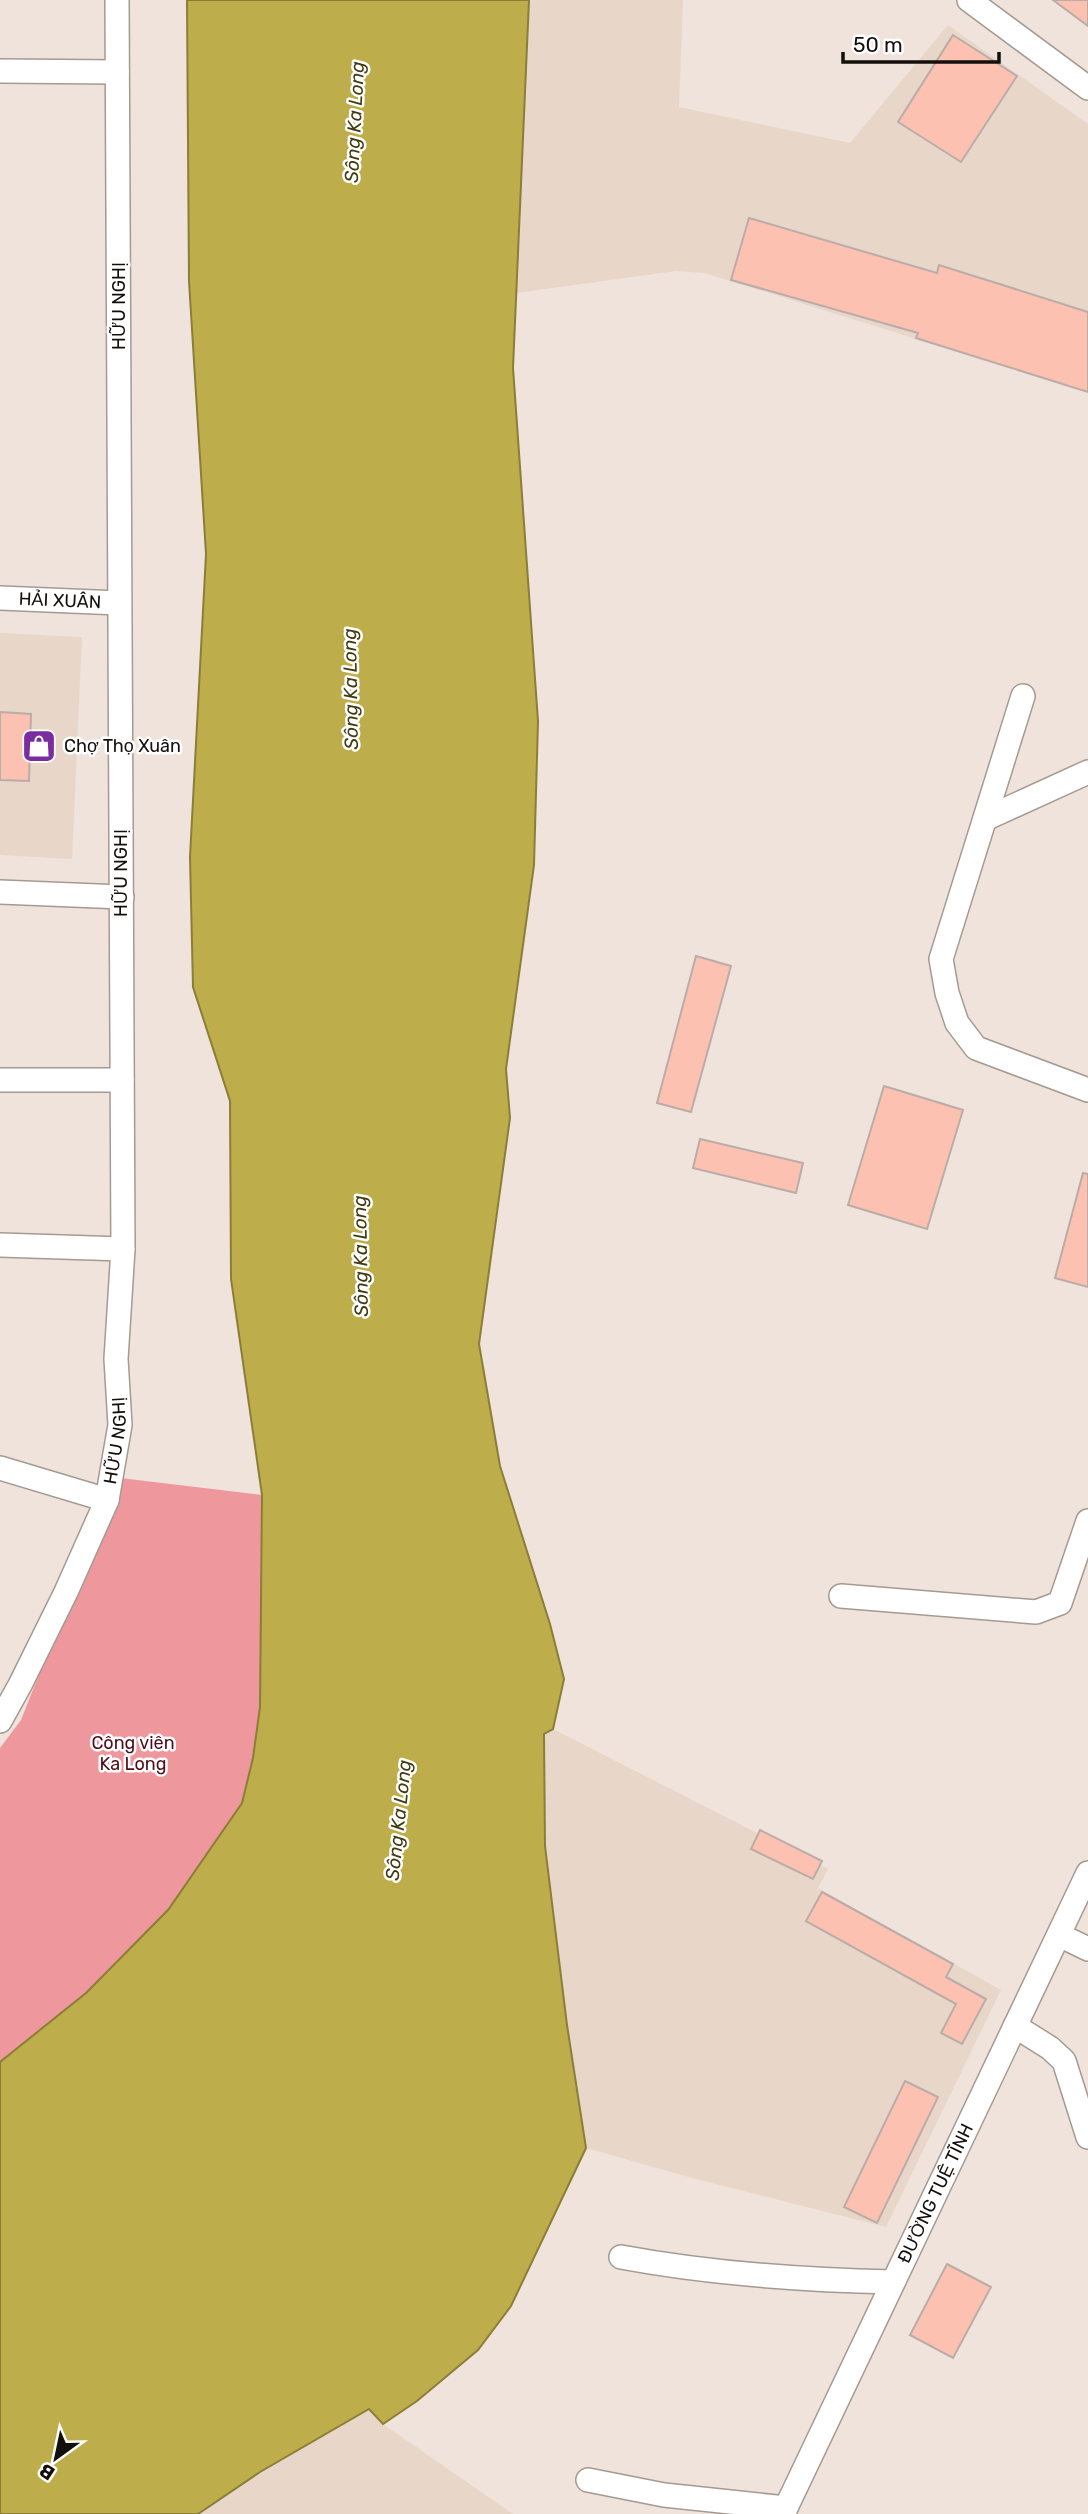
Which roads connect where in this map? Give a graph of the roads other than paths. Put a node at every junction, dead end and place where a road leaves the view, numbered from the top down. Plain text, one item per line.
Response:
1 (117, 0) edge
2 (969, 0) edge
3 (0, 71) edge
4 (117, 72) junction
5 (1088, 88) edge
6 (0, 598) edge
7 (119, 603) junction
8 (1023, 695) dead end
9 (1088, 772) edge
10 (985, 819) junction
11 (0, 892) edge
12 (121, 897) junction
13 (0, 1080) edge
14 (122, 1080) junction
15 (1088, 1090) edge
16 (0, 1245) edge
17 (123, 1249) junction
18 (0, 1468) edge
19 (107, 1500) junction
20 (1088, 1521) edge
21 (841, 1596) dead end
22 (0, 1721) edge
23 (1088, 1873) edge
24 (1059, 1935) junction
25 (1088, 1949) edge
26 (1015, 2026) junction
27 (1088, 2137) edge
28 (621, 2257) dead end
29 (893, 2282) junction
30 (588, 2480) dead end
31 (785, 2511) edge

1 - 4 street, HỮU NGHỊ
2 - 5 street
3 - 4 street
4 - 7 street, HỮU NGHỊ
6 - 7 street, HẢI XUÂN
7 - 12 street, HỮU NGHỊ
8 - 10 street
9 - 10 street
10 - 15 street
11 - 12 street
12 - 14 street, HỮU NGHỊ
13 - 14 street
14 - 17 street, HỮU NGHỊ
16 - 17 street
17 - 19 street, HỮU NGHỊ
18 - 19 street
19 - 22 street, HỮU NGHỊ
20 - 21 street
23 - 24 street, ĐƯỜNG TUỆ TĨNH
24 - 25 street
24 - 26 street, ĐƯỜNG TUỆ TĨNH
26 - 27 street
26 - 29 street, ĐƯỜNG TUỆ TĨNH
28 - 29 street
29 - 31 street, ĐƯỜNG TUỆ TĨNH
30 - 31 street

